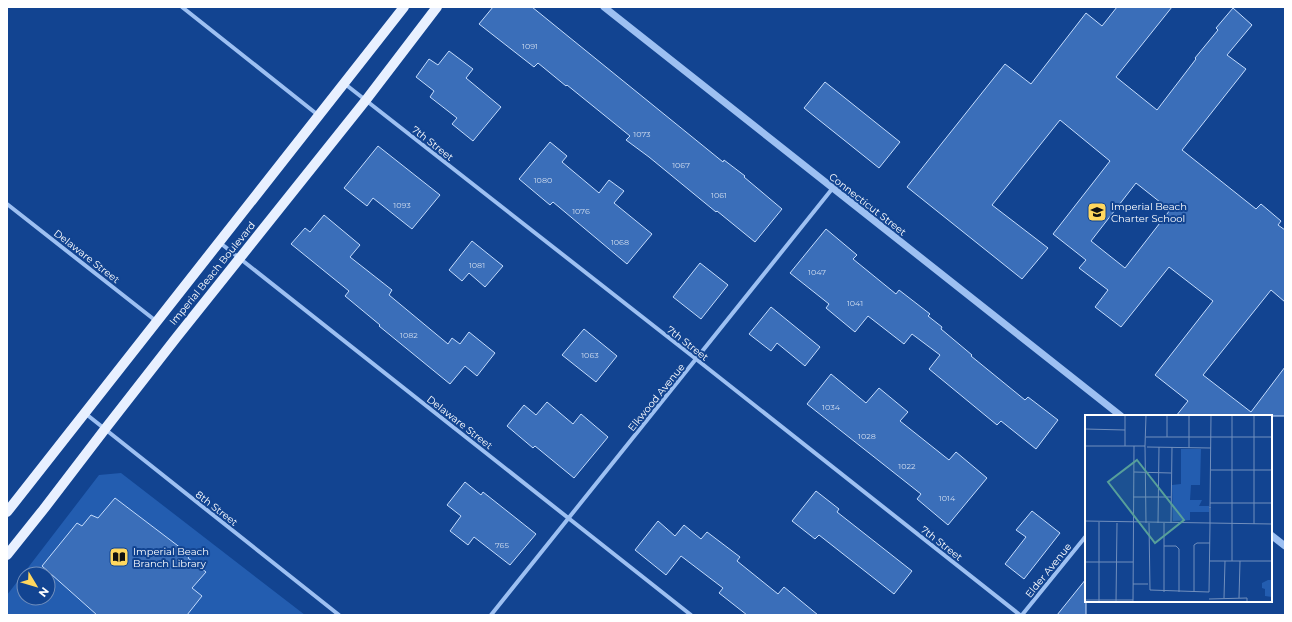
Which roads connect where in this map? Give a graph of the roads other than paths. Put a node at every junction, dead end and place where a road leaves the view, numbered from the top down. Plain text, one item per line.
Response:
1 (182, 7) edge
2 (404, 7) edge
3 (437, 7) edge
4 (604, 7) edge
5 (344, 84) junction
6 (366, 100) junction
7 (319, 115) junction
8 (832, 189) junction
9 (7, 204) edge
10 (219, 242) junction
11 (240, 258) junction
12 (157, 322) junction
13 (696, 359) junction
14 (85, 413) junction
15 (1120, 415) edge
16 (105, 429) junction
17 (7, 512) edge
18 (569, 518) junction
19 (1272, 536) edge
20 (1085, 537) edge
21 (1285, 546) edge
22 (7, 555) edge
23 (339, 615) edge
24 (491, 615) edge
25 (691, 615) edge
26 (1021, 615) edge

1 - 7 street
2 - 5 main road, Imperial Beach Boulevard
3 - 6 main road, Imperial Beach Boulevard
4 - 8 street, Connecticut Street
5 - 6 street, 7th Street
5 - 7 main road, Imperial Beach Boulevard
6 - 11 main road, Imperial Beach Boulevard
6 - 13 street, 7th Street
7 - 10 main road, Imperial Beach Boulevard
8 - 13 street, Elkwood Avenue
8 - 15 street, Connecticut Street
9 - 12 street, Delaware Street
10 - 11 street, Delaware Street
10 - 12 main road, Imperial Beach Boulevard
11 - 16 main road, Imperial Beach Boulevard
11 - 18 street, Delaware Street
12 - 14 main road, Imperial Beach Boulevard
13 - 18 street, Elkwood Avenue
13 - 26 street, 7th Street
14 - 16 street, 8th Street
14 - 17 main road, Imperial Beach Boulevard
16 - 22 main road, Imperial Beach Boulevard
16 - 23 street, 8th Street
18 - 24 street, Elkwood Avenue
18 - 25 street, Delaware Street
19 - 21 street
20 - 26 street, Elder Avenue

